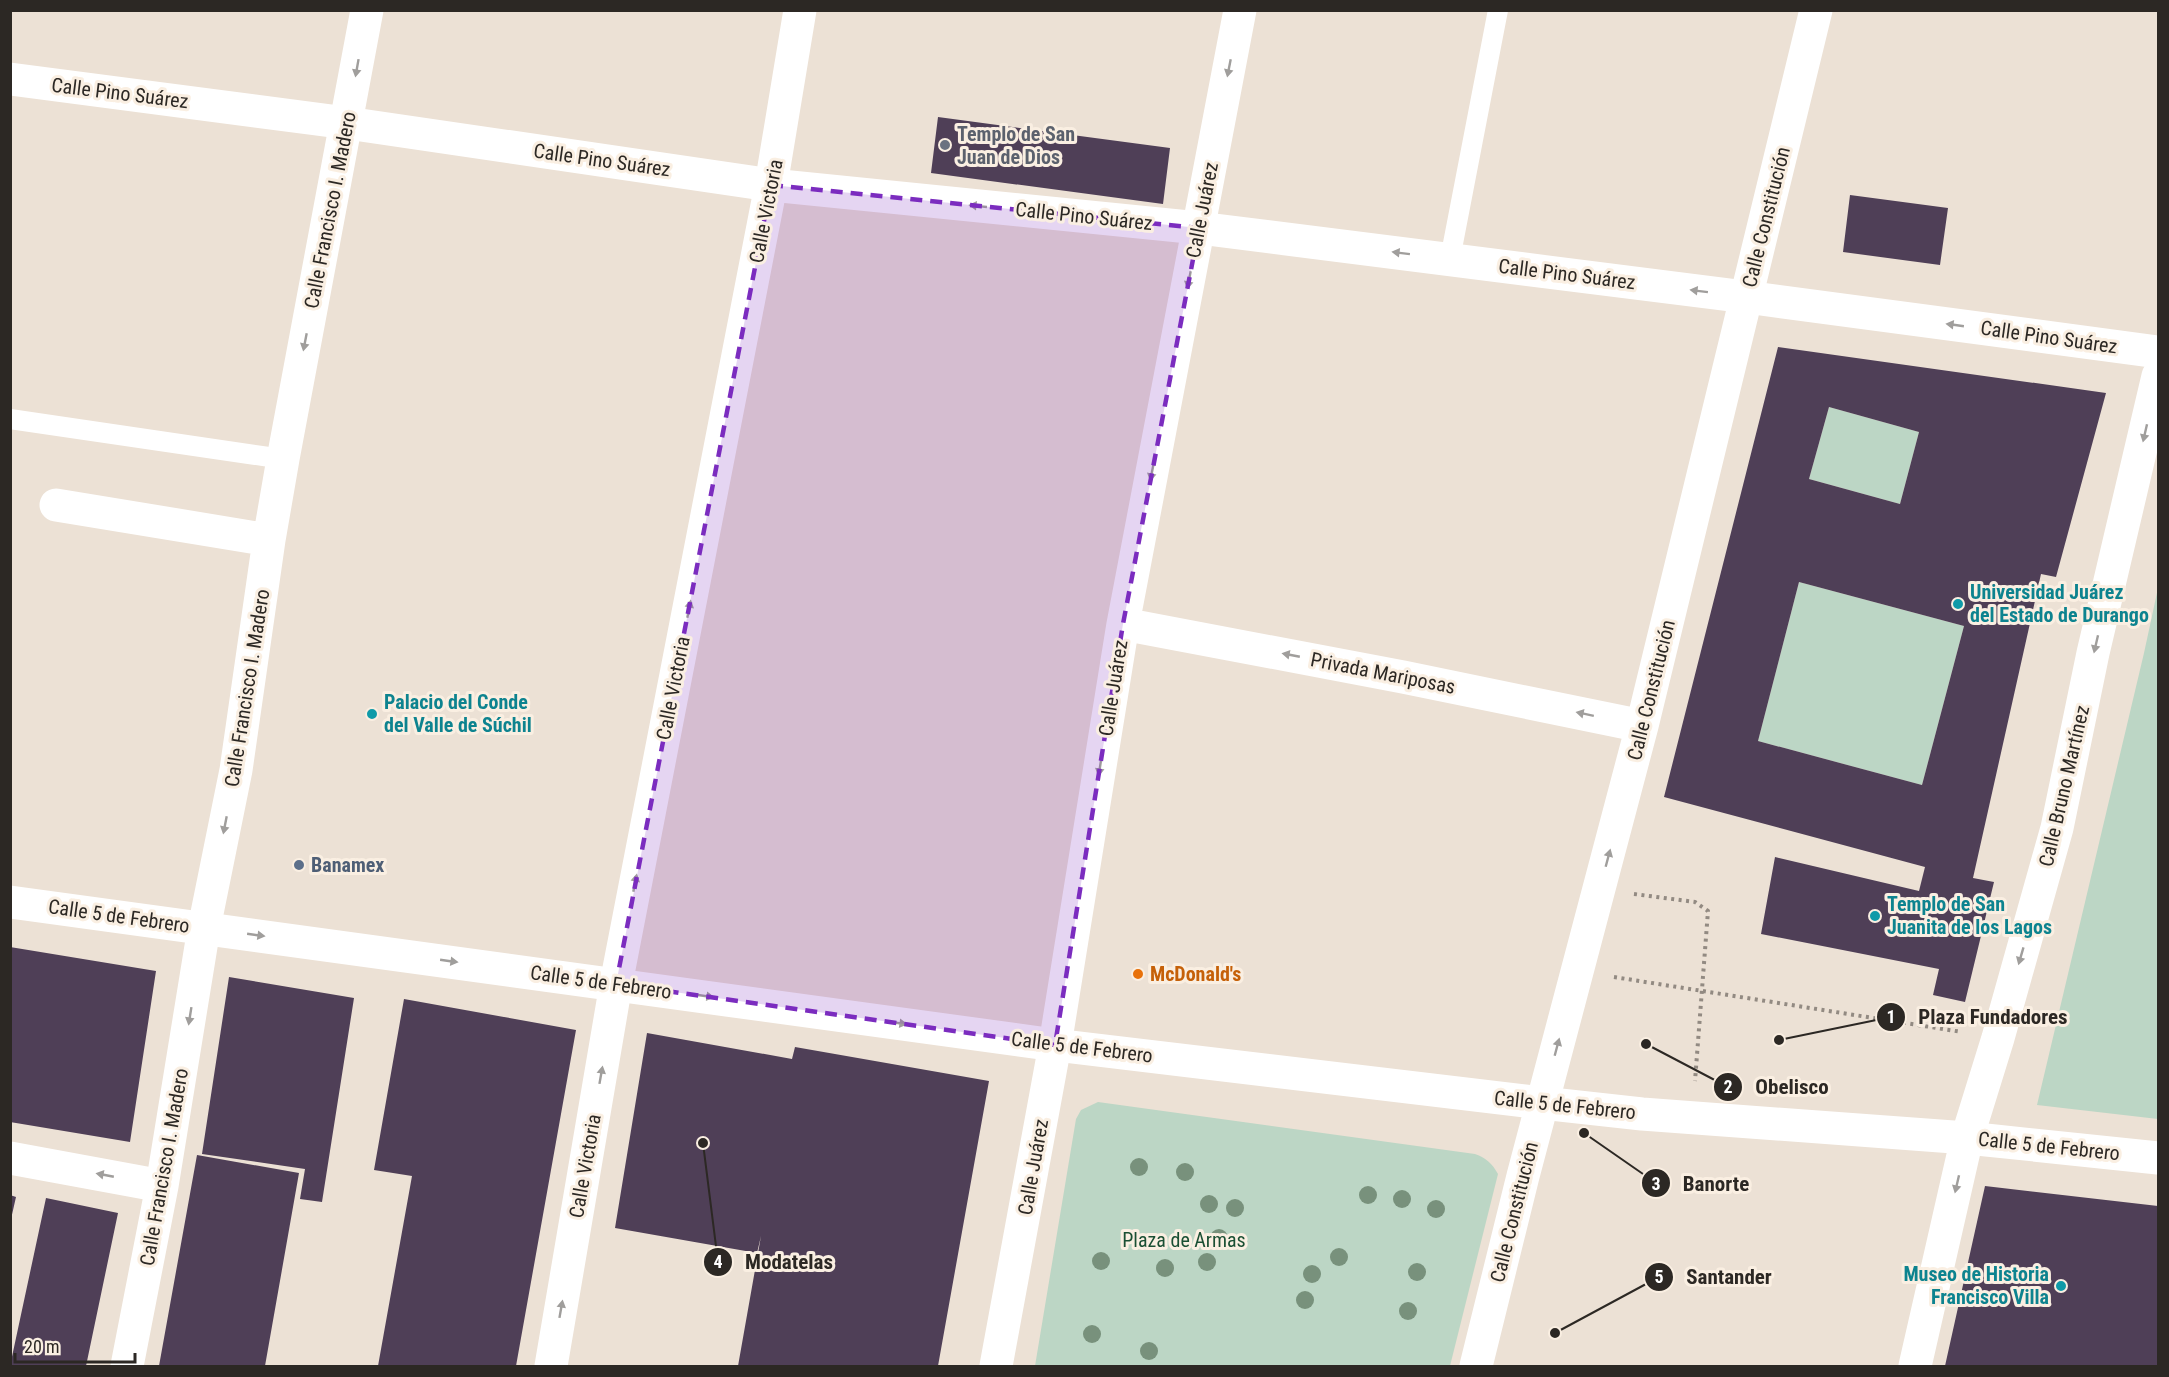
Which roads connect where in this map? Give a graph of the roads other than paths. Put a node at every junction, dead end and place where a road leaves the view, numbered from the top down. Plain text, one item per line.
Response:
1 (367, 10) edge
2 (800, 10) edge
3 (1240, 10) edge
4 (1498, 10) edge
5 (1816, 10) edge
6 (10, 79) edge
7 (347, 123) junction
8 (771, 185) junction
9 (1199, 228) junction
10 (1450, 259) junction
11 (1746, 297) junction
12 (2158, 352) edge
13 (2158, 376) edge
14 (10, 419) edge
15 (283, 459) junction
16 (56, 505) dead end
17 (269, 540) junction
18 (1123, 624) junction
19 (1642, 726) junction
20 (10, 902) edge
21 (204, 928) junction
22 (616, 984) junction
23 (1055, 1045) junction
24 (1542, 1103) junction
25 (1967, 1138) junction
26 (10, 1158) edge
27 (2158, 1158) edge
28 (162, 1186) junction
29 (127, 1366) edge
30 (552, 1366) edge
31 (996, 1366) edge
32 (1476, 1366) edge
33 (1915, 1366) edge

1 -> 7 street, Calle Francisco I. Madero
2 - 8 street, Calle Victoria
3 -> 9 street, Calle Juárez
4 - 10 lane
5 - 11 street, Calle Constitución
6 - 7 street, Calle Pino Suárez
7 - 8 street, Calle Pino Suárez
7 -> 15 street, Calle Francisco I. Madero
9 -> 8 street, Calle Pino Suárez
22 -> 8 street, Calle Victoria
10 -> 9 street, Calle Pino Suárez
9 -> 18 street, Calle Juárez
11 -> 10 street, Calle Pino Suárez
12 -> 11 street, Calle Pino Suárez
11 - 19 street, Calle Constitución
13 -> 25 street, Calle Bruno Martínez
14 - 15 lane
15 - 17 street, Calle Francisco I. Madero
16 - 17 street
17 -> 21 street, Calle Francisco I. Madero
19 -> 18 street, Privada Mariposas
18 -> 23 street, Calle Juárez
24 -> 19 street, Calle Constitución
20 - 21 street, Calle 5 de Febrero
21 -> 22 street, Calle 5 de Febrero
21 -> 28 street, Calle Francisco I. Madero
22 -> 23 street, Calle 5 de Febrero
30 -> 22 street, Calle Victoria
23 - 24 street, Calle 5 de Febrero
23 - 31 street, Calle Juárez
24 - 25 street, Calle 5 de Febrero
24 - 32 street, Calle Constitución
25 - 27 street, Calle 5 de Febrero
25 -> 33 street, Calle Bruno Martínez
28 -> 26 street
28 - 29 street, Calle Francisco I. Madero

